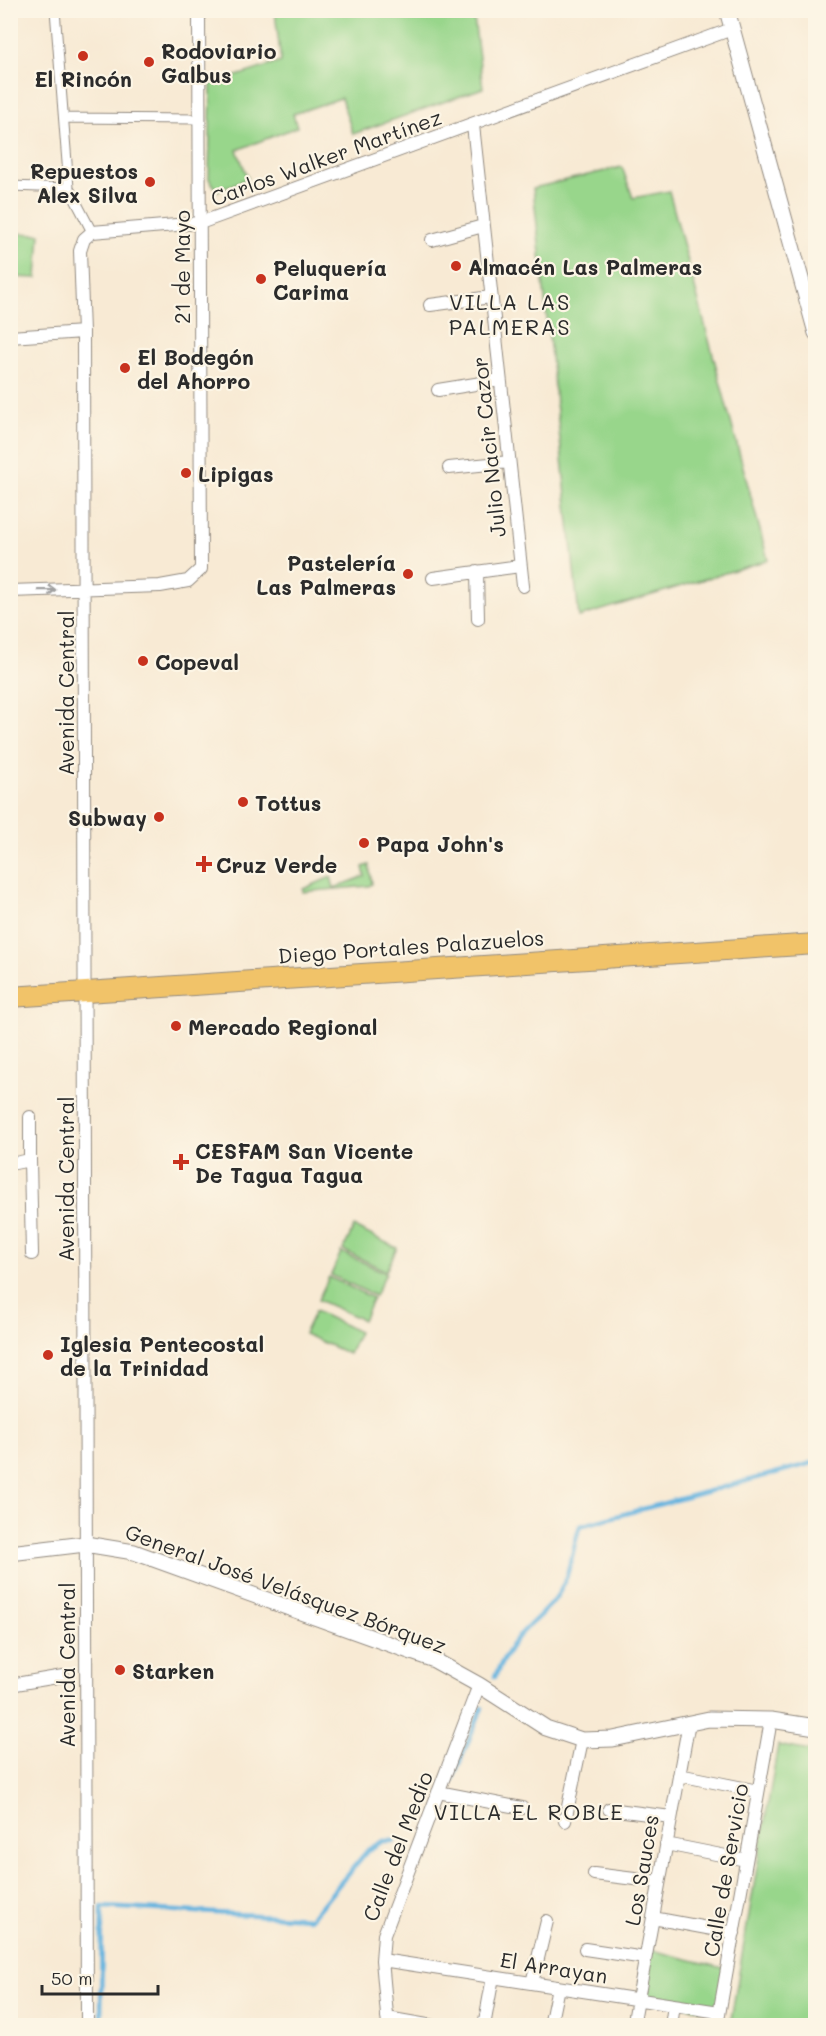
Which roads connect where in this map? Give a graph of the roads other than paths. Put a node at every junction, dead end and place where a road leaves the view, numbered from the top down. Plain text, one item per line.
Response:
1 (55, 10) edge
2 (199, 10) edge
3 (727, 10) edge
4 (732, 29) junction
5 (64, 118) junction
6 (200, 119) junction
7 (473, 125) junction
8 (10, 186) edge
9 (69, 188) junction
10 (200, 223) junction
11 (483, 226) junction
12 (92, 232) junction
13 (432, 240) dead end
14 (491, 297) junction
15 (430, 305) dead end
16 (83, 332) junction
17 (816, 333) edge
18 (10, 337) edge
19 (500, 380) junction
20 (438, 390) dead end
21 (509, 462) junction
22 (448, 468) dead end
23 (520, 566) junction
24 (477, 571) junction
25 (433, 578) dead end
26 (522, 586) dead end
27 (84, 589) junction
28 (10, 591) edge
29 (478, 619) dead end
30 (816, 944) edge
31 (84, 991) junction
32 (10, 997) edge
33 (30, 1117) dead end
34 (30, 1160) junction
35 (10, 1164) edge
36 (32, 1254) dead end
37 (85, 1544) junction
38 (10, 1553) edge
39 (63, 1676) dead end
40 (10, 1685) edge
41 (478, 1685) junction
42 (771, 1720) junction
43 (688, 1722) junction
44 (816, 1727) edge
45 (582, 1740) junction
46 (679, 1775) junction
47 (758, 1791) junction
48 (438, 1792) junction
49 (522, 1808) dead end
50 (609, 1809) dead end
51 (671, 1817) junction
52 (565, 1821) dead end
53 (666, 1844) junction
54 (746, 1860) junction
55 (594, 1874) dead end
56 (659, 1882) junction
57 (653, 1918) junction
58 (547, 1921) dead end
59 (734, 1933) junction
60 (585, 1949) dead end
61 (645, 1958) junction
62 (382, 1960) junction
63 (493, 1977) junction
64 (532, 1983) junction
65 (558, 1987) junction
66 (638, 1999) junction
67 (674, 2005) junction
68 (719, 2012) junction
69 (388, 2021) edge
70 (87, 2025) edge
71 (433, 2025) edge
72 (484, 2025) edge
73 (550, 2025) edge
74 (633, 2025) edge
75 (671, 2025) edge
76 (717, 2025) edge

1 - 5 street
2 - 6 street, 21 de Mayo
3 - 4 street
4 - 7 street, Carlos Walker Martínez
4 - 17 street
5 - 6 street
5 - 9 street
6 - 10 street, 21 de Mayo
7 - 10 street, Carlos Walker Martínez
7 - 11 street, Julio Nacir Cazor
8 - 9 street
9 - 12 street
10 - 12 street, Carlos Walker Martínez
10 - 27 street, 21 de Mayo
11 - 13 street
11 - 14 street, Julio Nacir Cazor
12 - 16 street
14 - 15 street
14 - 19 street, Julio Nacir Cazor
16 - 18 street
16 - 27 street, Avenida Central
19 - 20 street
19 - 21 street, Julio Nacir Cazor
21 - 22 street
21 - 23 street, Julio Nacir Cazor
23 - 24 street
23 - 26 street, Julio Nacir Cazor
24 - 25 street
24 - 29 street
28 -> 27 street
27 - 31 street, Avenida Central
30 - 31 main road, Diego Portales Palazuelos
31 - 32 main road, Diego Portales Palazuelos
31 - 37 street, Avenida Central
33 - 34 street
34 - 35 street
34 - 36 street
37 - 38 street, General José Velásquez Bórquez
37 - 41 street, General José Velásquez Bórquez
37 - 70 street, Avenida Central
39 - 40 street
41 - 45 street, General José Velásquez Bórquez
41 - 48 street, Calle del Medio
42 - 43 street, General José Velásquez Bórquez
42 - 44 street, General José Velásquez Bórquez
42 - 47 street, Calle de Servicio
43 - 45 street, General José Velásquez Bórquez
43 - 46 street, Los Sauces
45 - 52 street
46 - 47 street
46 - 51 street, Los Sauces
47 - 54 street, Calle de Servicio
48 - 49 street
48 - 62 street, Calle del Medio
50 - 51 street
51 - 53 street, Los Sauces
53 - 54 street
53 - 56 street, Los Sauces
54 - 59 street, Calle de Servicio
55 - 56 street
56 - 57 street, Los Sauces
57 - 59 street
57 - 61 street, Los Sauces
58 - 64 street
59 - 68 street, Calle de Servicio
60 - 61 street
61 - 66 street, Los Sauces
62 - 63 street, El Arrayan
62 - 69 street, Calle del Medio
63 - 64 street, El Arrayan
63 - 72 street
64 - 65 street, El Arrayan
65 - 66 street, El Arrayan
65 - 73 street
66 - 67 street, El Arrayan
66 - 74 street, Los Sauces
67 - 68 street, El Arrayan
67 - 75 street
68 - 76 street, Calle de Servicio
69 - 71 street

